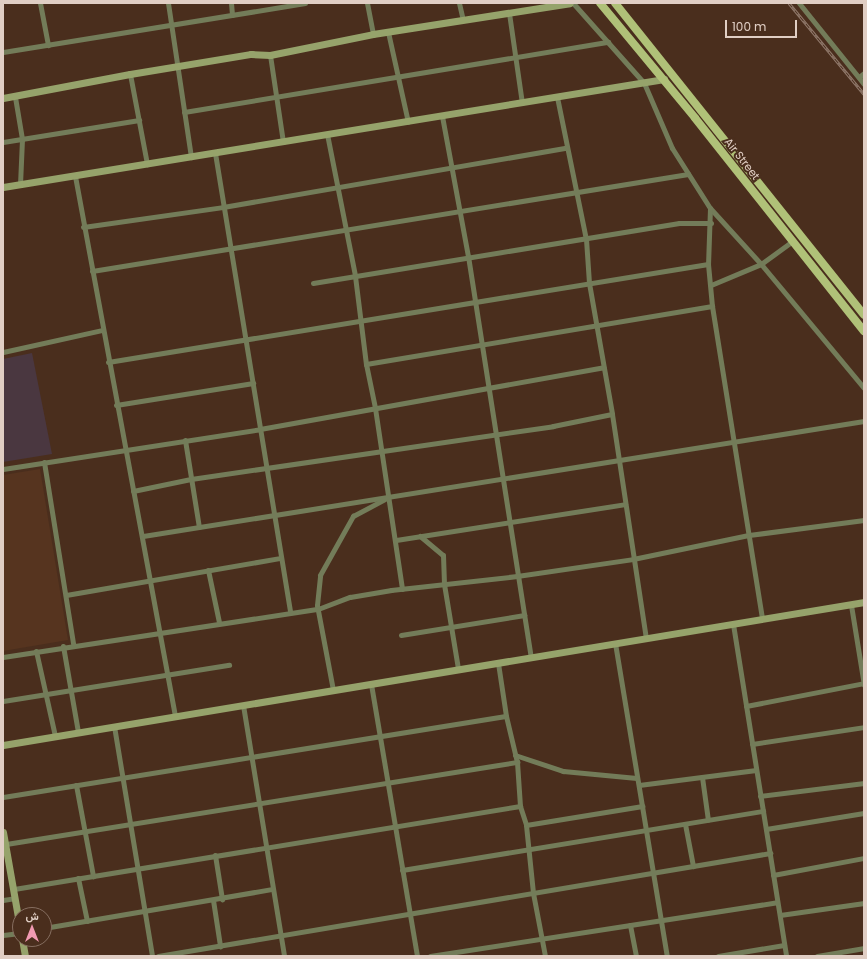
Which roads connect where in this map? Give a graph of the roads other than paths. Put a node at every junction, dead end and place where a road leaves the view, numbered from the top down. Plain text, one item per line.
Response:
1 (40, 3) edge
2 (168, 3) edge
3 (231, 3) edge
4 (305, 3) edge
5 (367, 3) edge
6 (459, 3) edge
7 (572, 3) edge
8 (600, 3) edge
9 (615, 3) edge
10 (799, 3) edge
11 (509, 12) junction
12 (232, 15) junction
13 (463, 20) junction
14 (171, 25) junction
15 (388, 32) junction
16 (373, 34) junction
17 (608, 42) junction
18 (48, 45) junction
19 (3, 52) edge
20 (270, 55) junction
21 (516, 58) junction
22 (178, 66) junction
23 (130, 74) junction
24 (864, 74) edge
25 (399, 77) junction
26 (859, 77) junction
27 (664, 79) junction
28 (644, 83) junction
29 (864, 84) edge
30 (276, 96) junction
31 (15, 97) junction
32 (557, 97) junction
33 (3, 98) edge
34 (522, 103) junction
35 (184, 112) junction
36 (442, 116) junction
37 (139, 120) junction
38 (408, 122) junction
39 (327, 134) junction
40 (22, 139) junction
41 (3, 142) edge
42 (283, 142) junction
43 (566, 148) junction
44 (214, 153) junction
45 (191, 157) junction
46 (147, 164) junction
47 (452, 167) junction
48 (688, 174) junction
49 (74, 176) junction
50 (20, 184) junction
51 (3, 187) edge
52 (337, 187) junction
53 (576, 192) junction
54 (223, 207) junction
55 (710, 208) junction
56 (460, 211) junction
57 (711, 223) junction
58 (83, 227) junction
59 (344, 230) junction
60 (586, 239) junction
61 (793, 240) junction
62 (231, 250) junction
63 (468, 257) junction
64 (708, 264) junction
65 (761, 264) junction
66 (92, 271) junction
67 (355, 276) junction
68 (313, 283) dead end
69 (589, 283) junction
70 (711, 285) junction
71 (475, 301) junction
72 (712, 306) junction
73 (864, 315) edge
74 (361, 320) junction
75 (596, 326) junction
76 (102, 330) junction
77 (864, 331) edge
78 (245, 339) junction
79 (482, 343) junction
80 (3, 352) edge
81 (108, 362) junction
82 (366, 364) junction
83 (603, 367) junction
84 (252, 383) junction
85 (864, 388) edge
86 (489, 389) junction
87 (116, 406) junction
88 (376, 408) junction
89 (612, 414) junction
90 (864, 421) edge
91 (260, 429) junction
92 (494, 433) junction
93 (185, 440) junction
94 (735, 442) junction
95 (124, 449) junction
96 (382, 450) junction
97 (620, 461) junction
98 (44, 462) junction
99 (267, 468) junction
100 (3, 469) edge
101 (501, 479) junction
102 (191, 480) junction
103 (134, 491) junction
104 (390, 497) junction
105 (625, 504) junction
106 (274, 515) junction
107 (864, 520) edge
108 (509, 523) junction
109 (199, 527) junction
110 (143, 536) junction
111 (420, 536) junction
112 (749, 536) junction
113 (396, 540) junction
114 (281, 558) junction
115 (633, 559) junction
116 (208, 570) junction
117 (517, 576) junction
118 (150, 581) junction
119 (444, 584) junction
120 (402, 589) junction
121 (66, 595) junction
122 (864, 602) edge
123 (851, 605) junction
124 (318, 609) junction
125 (290, 611) junction
126 (524, 615) junction
127 (762, 619) junction
128 (219, 622) junction
129 (733, 624) junction
130 (452, 628) junction
131 (160, 633) junction
132 (401, 635) dead end
133 (646, 638) junction
134 (615, 643) junction
135 (73, 644) junction
136 (63, 646) junction
137 (36, 651) junction
138 (3, 657) edge
139 (531, 657) junction
140 (498, 663) junction
141 (228, 666) dead end
142 (458, 669) junction
143 (167, 674) junction
144 (371, 684) junction
145 (864, 684) edge
146 (71, 690) junction
147 (333, 690) junction
148 (46, 694) junction
149 (3, 701) edge
150 (243, 705) junction
151 (746, 706) junction
152 (175, 716) junction
153 (506, 716) junction
154 (114, 726) junction
155 (864, 727) edge
156 (78, 732) junction
157 (55, 736) junction
158 (380, 736) junction
159 (752, 744) junction
160 (3, 745) edge
161 (515, 756) junction
162 (252, 757) junction
163 (517, 762) junction
164 (756, 770) junction
165 (702, 777) junction
166 (123, 778) junction
167 (637, 778) junction
168 (387, 783) junction
169 (864, 783) edge
170 (76, 785) junction
171 (639, 785) junction
172 (760, 796) junction
173 (3, 797) edge
174 (259, 803) junction
175 (520, 806) junction
176 (642, 806) junction
177 (763, 811) junction
178 (864, 813) edge
179 (708, 820) junction
180 (130, 824) junction
181 (685, 824) junction
182 (526, 825) junction
183 (395, 826) junction
184 (766, 829) junction
185 (646, 830) junction
186 (3, 832) edge
187 (85, 832) junction
188 (6, 844) junction
189 (266, 847) junction
190 (530, 849) junction
191 (770, 853) junction
192 (215, 855) junction
193 (864, 858) edge
194 (6, 862) edge
195 (693, 866) junction
196 (138, 868) junction
197 (402, 870) junction
198 (654, 873) junction
199 (773, 874) junction
200 (93, 876) junction
201 (78, 878) junction
202 (14, 888) junction
203 (273, 889) junction
204 (533, 893) junction
205 (15, 898) junction
206 (222, 899) junction
207 (3, 900) edge
208 (213, 900) junction
209 (778, 902) junction
210 (864, 903) edge
211 (16, 907) edge
212 (145, 911) junction
213 (409, 914) junction
214 (780, 915) junction
215 (662, 920) junction
216 (87, 921) junction
217 (630, 925) junction
218 (52, 927) edge
219 (281, 935) junction
220 (542, 939) junction
221 (784, 945) junction
222 (220, 946) junction
223 (864, 948) edge
224 (152, 956) edge
225 (158, 956) edge
226 (284, 956) edge
227 (416, 956) edge
228 (430, 956) edge
229 (545, 956) edge
230 (636, 956) edge
231 (667, 956) edge
232 (718, 956) edge
233 (786, 956) edge
234 (817, 956) edge

1 - 18 street
2 - 14 street
3 - 12 street
4 - 12 street
5 - 16 street
6 - 13 street
7 - 11 street
7 - 17 street
8 - 27 main road, Air Street
9 - 73 main road, Air Street
10 - 26 street
11 - 13 street
11 - 21 street
12 - 14 street
13 - 15 street
14 - 18 street
14 - 22 street
15 - 16 street
15 - 25 street
16 - 20 street
17 - 21 street
17 - 28 street
18 - 19 street
20 - 22 street
20 - 30 street
21 - 25 street
21 - 34 street
22 - 23 street
22 - 35 street
23 - 31 street
23 - 37 street
24 - 26 street
25 - 30 street
25 - 38 street
26 - 29 street
27 - 28 street
27 - 61 main road, Air Street
28 - 32 street
28 - 48 street
30 - 35 street
30 - 42 street
31 - 33 street
31 - 40 street
32 - 34 street
32 - 43 street
34 - 36 street
35 - 45 street
36 - 38 street
36 - 47 street
37 - 40 street
37 - 46 street
38 - 39 street
39 - 42 street
39 - 52 street
40 - 41 street
40 - 50 street
42 - 44 street
43 - 47 street
43 - 53 street
44 - 45 street
44 - 54 street
45 - 46 street
46 - 49 street
47 - 52 street
47 - 56 street
48 - 53 street
48 - 55 street
49 - 50 street
49 - 58 street
50 - 51 street
52 - 54 street
52 - 59 street
53 - 56 street
53 - 60 street
54 - 58 street
54 - 62 street
55 - 57 street
55 - 65 street
56 - 59 street
56 - 63 street
57 - 60 street
57 - 64 street
58 - 66 street
59 - 62 street
59 - 67 street
60 - 63 street
60 - 69 street
61 - 65 street
61 - 77 main road, Air Street
62 - 66 street
62 - 78 street
63 - 67 street
63 - 71 street
64 - 69 street
64 - 70 street
65 - 70 street
65 - 85 street
66 - 76 street
67 - 68 street
67 - 74 street
69 - 71 street
69 - 75 street
70 - 72 street
71 - 74 street
71 - 79 street
72 - 75 street
72 - 94 street
74 - 78 street
74 - 82 street
75 - 79 street
75 - 83 street
76 - 80 street
76 - 81 street
78 - 81 street
78 - 84 street
79 - 82 street
79 - 86 street
81 - 87 street
82 - 88 street
83 - 86 street
83 - 89 street
84 - 87 street
84 - 91 street
86 - 88 street
86 - 92 street
87 - 95 street
88 - 91 street
88 - 96 street
89 - 92 street
89 - 97 street
90 - 94 street
91 - 93 street
91 - 99 street
92 - 96 street
92 - 101 street
93 - 95 street
93 - 102 street
94 - 97 street
94 - 112 street
95 - 98 street
95 - 103 street
96 - 99 street
96 - 104 street
97 - 101 street
97 - 105 street
98 - 100 street
98 - 121 street
99 - 102 street
99 - 106 street
101 - 104 street
101 - 108 street
102 - 103 street
102 - 109 street
103 - 110 street
104 - 106 street
104 - 113 street
104 - 124 street
105 - 108 street
105 - 115 street
106 - 109 street
106 - 114 street
107 - 112 street
108 - 111 street
108 - 117 street
109 - 110 street
110 - 118 street
111 - 113 street
111 - 119 street
112 - 115 street
112 - 127 street
113 - 120 street
114 - 116 street
114 - 125 street
115 - 117 street
115 - 133 street
116 - 118 street
116 - 128 street
117 - 119 street
117 - 126 street
118 - 121 street
118 - 131 street
119 - 120 street
119 - 130 street
120 - 124 street
121 - 135 street
122 - 123 street
123 - 127 street
123 - 145 street
124 - 125 street
124 - 147 street
125 - 128 street
126 - 130 street
126 - 139 street
127 - 129 street
128 - 131 street
129 - 133 street
129 - 151 street
130 - 132 street
130 - 142 street
131 - 135 street
131 - 143 street
133 - 134 street
134 - 139 street
134 - 167 street
135 - 136 street
136 - 137 street
136 - 146 street
137 - 138 street
137 - 148 street
139 - 140 street
140 - 142 street
140 - 153 street
141 - 143 street
142 - 144 street
143 - 146 street
143 - 152 street
144 - 147 street
144 - 158 street
145 - 151 street
146 - 148 street
146 - 156 street
147 - 150 street
148 - 149 street
148 - 157 street
150 - 152 street
150 - 162 street
151 - 159 street
152 - 154 street
153 - 158 street
153 - 161 street
154 - 156 street
154 - 166 street
155 - 159 street
156 - 157 street
157 - 160 street
158 - 162 street
158 - 168 street
159 - 164 street
161 - 163 street
161 - 167 street
162 - 166 street
162 - 174 street
163 - 168 street
163 - 175 street
164 - 165 street
164 - 172 street
165 - 171 street
165 - 179 street
166 - 170 street
166 - 180 street
167 - 171 street
168 - 174 street
168 - 183 street
169 - 172 street
170 - 173 street
170 - 187 street
171 - 176 street
172 - 177 street
174 - 180 street
174 - 189 street
175 - 182 street
175 - 183 street
176 - 182 street
176 - 185 street
177 - 179 street
177 - 184 street
178 - 184 street
179 - 181 street
180 - 187 street
180 - 196 street
181 - 185 street
181 - 195 street
182 - 190 street
183 - 189 street
183 - 197 street
184 - 191 street
185 - 190 street
185 - 198 street
186 - 188 street
187 - 188 street
187 - 200 street
188 - 194 street
189 - 192 street
189 - 203 street
190 - 197 street
190 - 204 street
191 - 195 street
191 - 199 street
192 - 196 street
192 - 206 street
193 - 199 street
194 - 202 street
195 - 198 street
196 - 200 street
196 - 212 street
197 - 213 street
198 - 204 street
198 - 215 street
199 - 209 street
200 - 201 street
201 - 202 street
201 - 216 street
202 - 205 street
203 - 206 street
203 - 219 street
204 - 213 street
204 - 220 street
205 - 207 street
205 - 211 street
206 - 208 street
208 - 212 street
208 - 222 street
209 - 214 street
209 - 215 street
210 - 214 street
212 - 216 street
212 - 224 street
213 - 219 street
213 - 227 street
214 - 221 street
215 - 217 street
215 - 231 street
216 - 218 street
217 - 220 street
217 - 230 street
219 - 222 street
219 - 226 street
220 - 228 street
220 - 229 street
221 - 232 street
221 - 233 street
222 - 225 street
223 - 234 street

